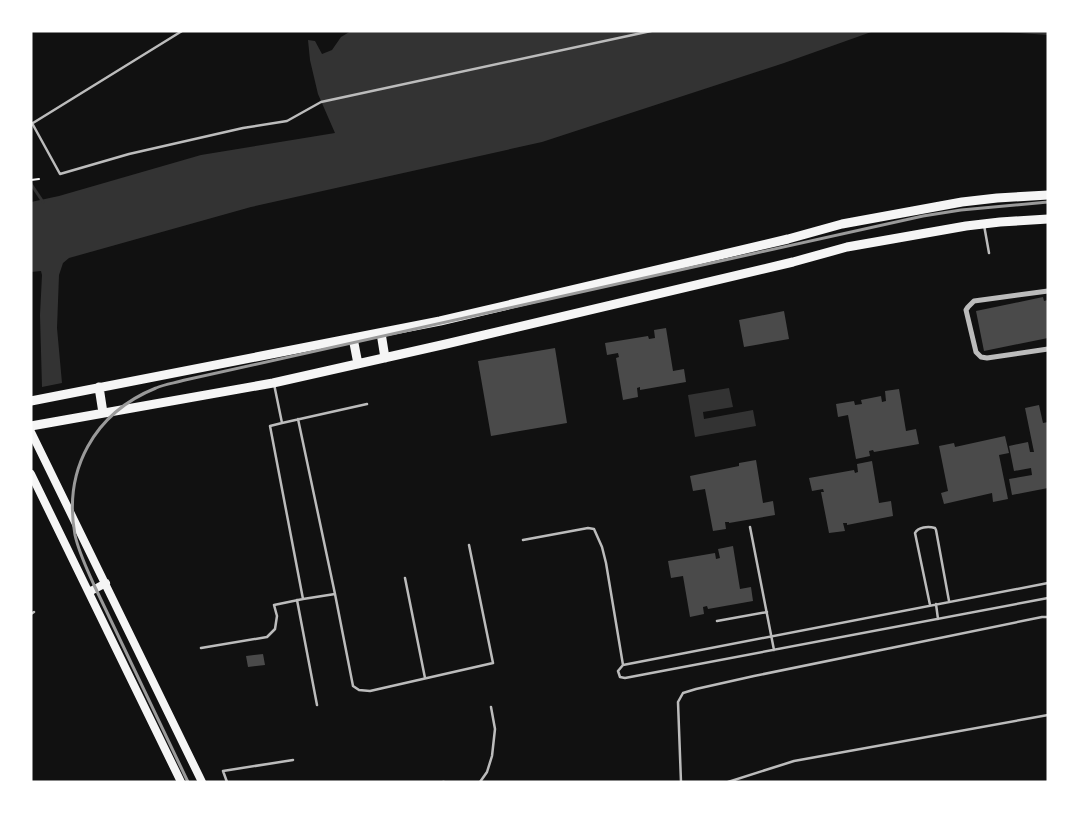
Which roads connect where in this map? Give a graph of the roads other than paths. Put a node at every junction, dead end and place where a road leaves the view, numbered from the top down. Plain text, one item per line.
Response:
1 (182, 31) edge
2 (651, 31) edge
3 (32, 124) edge
4 (1048, 195) edge
5 (1048, 219) edge
6 (983, 224) junction
7 (989, 253) dead end
8 (1048, 291) edge
9 (381, 332) junction
10 (353, 338) junction
11 (1048, 350) edge
12 (385, 358) junction
13 (358, 364) junction
14 (273, 383) junction
15 (98, 388) junction
16 (31, 400) edge
17 (367, 404) dead end
18 (103, 413) junction
19 (298, 419) junction
20 (282, 423) junction
21 (31, 426) edge
22 (31, 432) edge
23 (31, 474) edge
24 (750, 527) dead end
25 (523, 540) dead end
26 (469, 545) dead end
27 (405, 578) dead end
28 (106, 583) junction
29 (1048, 583) edge
30 (89, 592) junction
31 (335, 594) junction
32 (1048, 598) edge
33 (303, 599) junction
34 (297, 600) junction
35 (949, 602) junction
36 (936, 604) junction
37 (930, 605) junction
38 (767, 612) junction
39 (1048, 616) edge
40 (938, 619) junction
41 (717, 621) dead end
42 (771, 636) junction
43 (201, 648) dead end
44 (774, 650) junction
45 (623, 665) junction
46 (425, 678) junction
47 (317, 705) dead end
48 (491, 707) dead end
49 (1048, 714) edge
50 (293, 760) dead end
51 (181, 782) edge
52 (202, 782) edge
53 (227, 782) edge
54 (480, 782) edge
55 (681, 782) edge
56 (728, 782) edge

1 - 3 lane
2 - 3 lane
4 - 9 main road
5 - 6 main road
6 - 7 lane
6 - 12 main road
8 - 11 street
9 - 10 main road
9 - 12 main road
10 - 13 main road
10 - 15 main road
12 - 13 main road
13 - 14 main road
14 - 18 main road
14 - 20 lane
15 - 16 main road
15 - 18 main road
17 - 19 lane
18 - 21 main road
19 - 20 lane
19 - 31 lane
20 - 33 lane
22 - 28 main road
23 - 30 main road
24 - 38 lane
25 - 45 lane
26 - 46 lane
27 - 46 lane
28 - 30 main road
28 - 52 main road
29 - 35 lane
30 - 51 main road
31 - 33 lane
31 - 46 lane
32 - 40 lane
33 - 34 lane
34 - 43 lane
34 - 47 lane
35 - 36 lane
35 - 37 lane
36 - 37 lane
36 - 40 lane
37 - 42 lane
38 - 41 lane
38 - 42 lane
39 - 55 lane
40 - 44 lane
42 - 44 lane
42 - 45 lane
44 - 45 lane
48 - 54 lane
49 - 56 lane
50 - 53 lane

